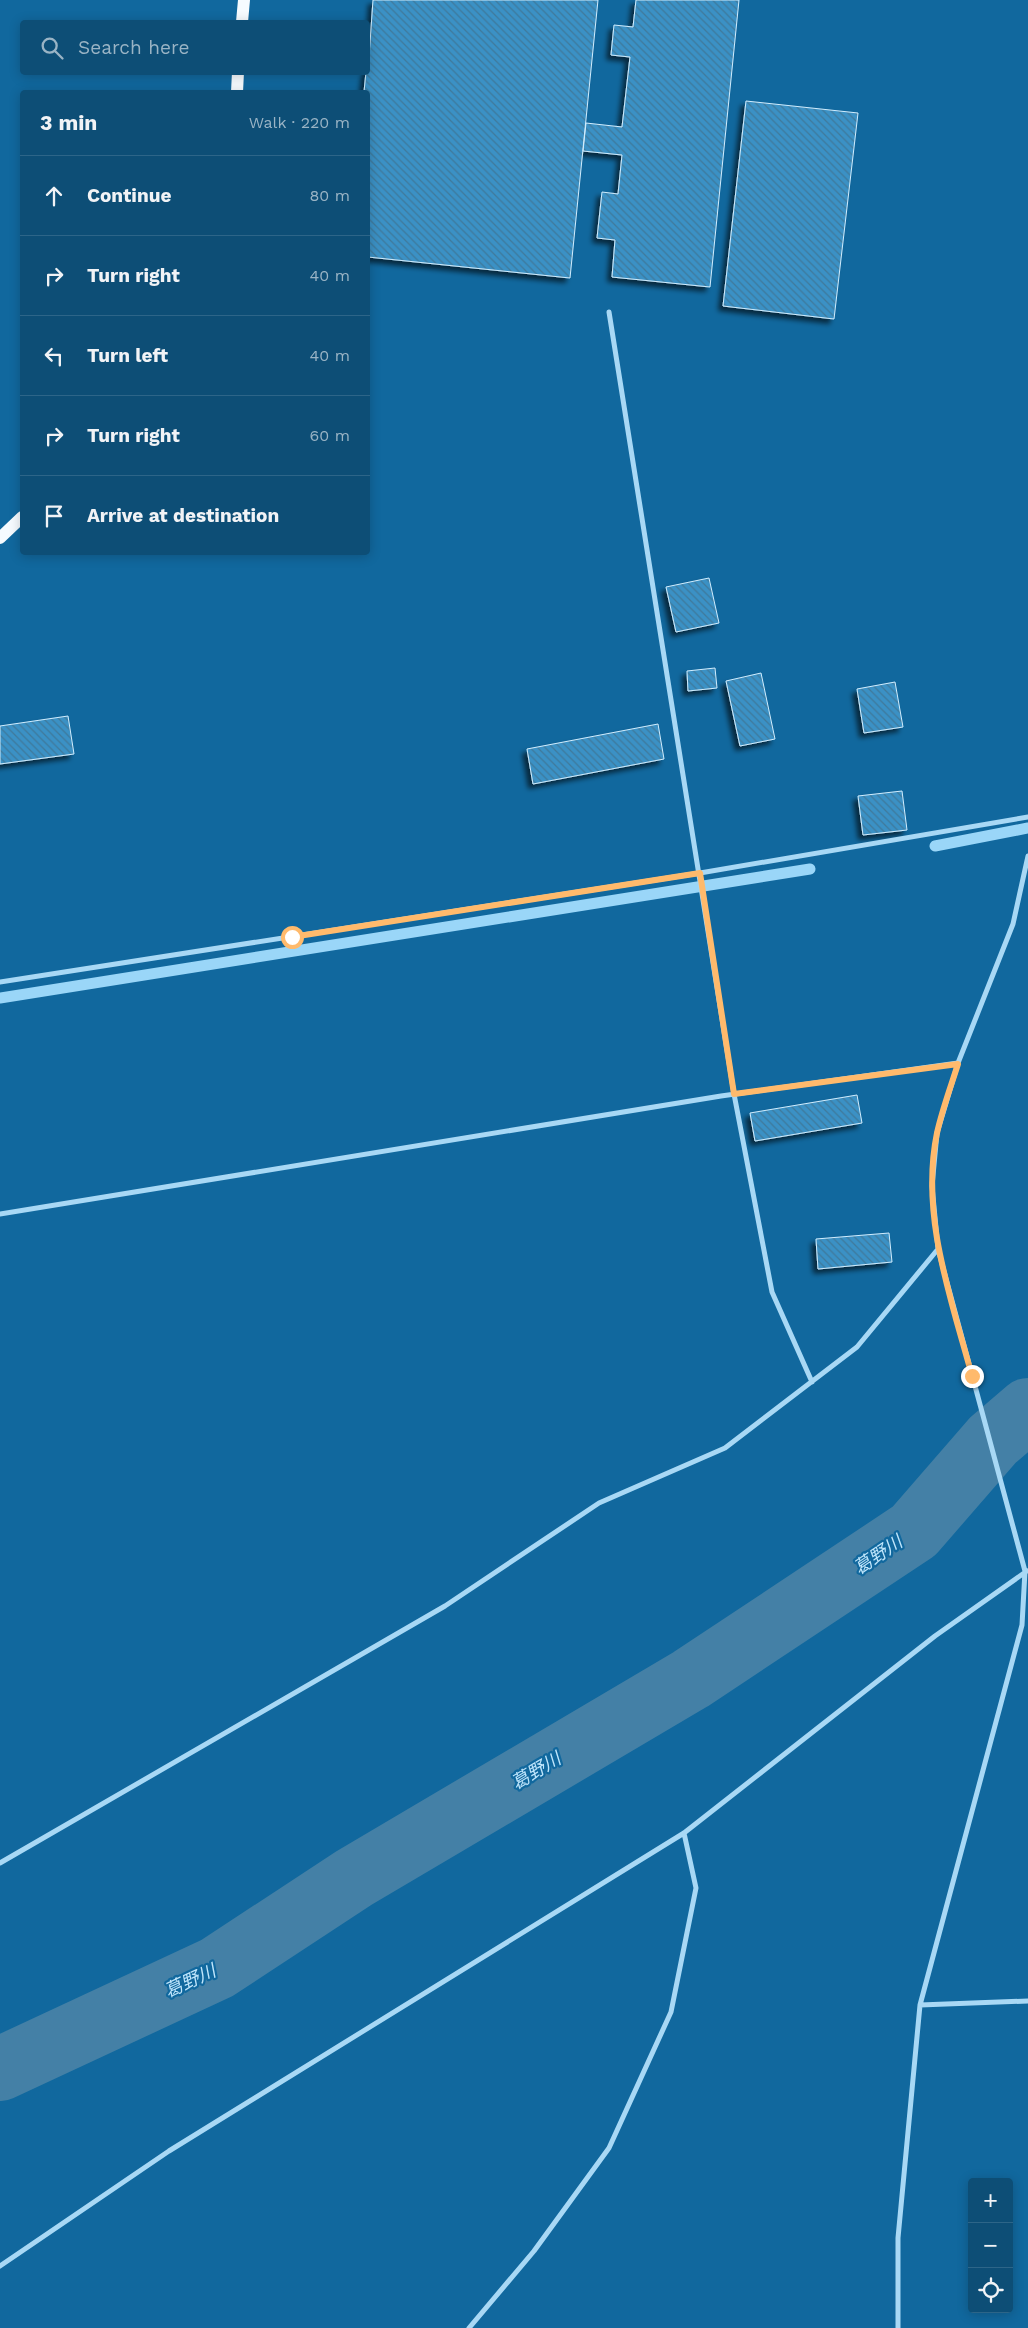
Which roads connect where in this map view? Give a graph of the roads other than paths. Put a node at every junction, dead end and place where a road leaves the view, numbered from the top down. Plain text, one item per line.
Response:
1 (244, 0) edge
2 (242, 20) edge
3 (238, 75) edge
4 (236, 90) edge
5 (609, 312) dead end
6 (20, 519) edge
7 (0, 538) edge
8 (1028, 817) edge
9 (1028, 856) edge
10 (700, 873) junction
11 (0, 982) edge
12 (958, 1064) junction
13 (734, 1094) junction
14 (0, 1214) edge
15 (938, 1249) junction
16 (812, 1382) junction
17 (1027, 1571) edge
18 (684, 1833) junction
19 (0, 1863) edge
20 (1028, 2001) edge
21 (920, 2005) junction
22 (0, 2266) edge
23 (469, 2328) edge
24 (898, 2328) edge

1 - 2 main road
3 - 4 main road
5 - 10 street
6 - 7 main road
8 - 10 street
9 - 12 street
10 - 11 street
10 - 13 street
12 - 13 street
12 - 15 street
13 - 14 street
13 - 16 street
15 - 16 street
15 - 17 street
16 - 19 street
17 - 18 street
17 - 21 street
18 - 22 street
18 - 23 street
20 - 21 street
21 - 24 street

